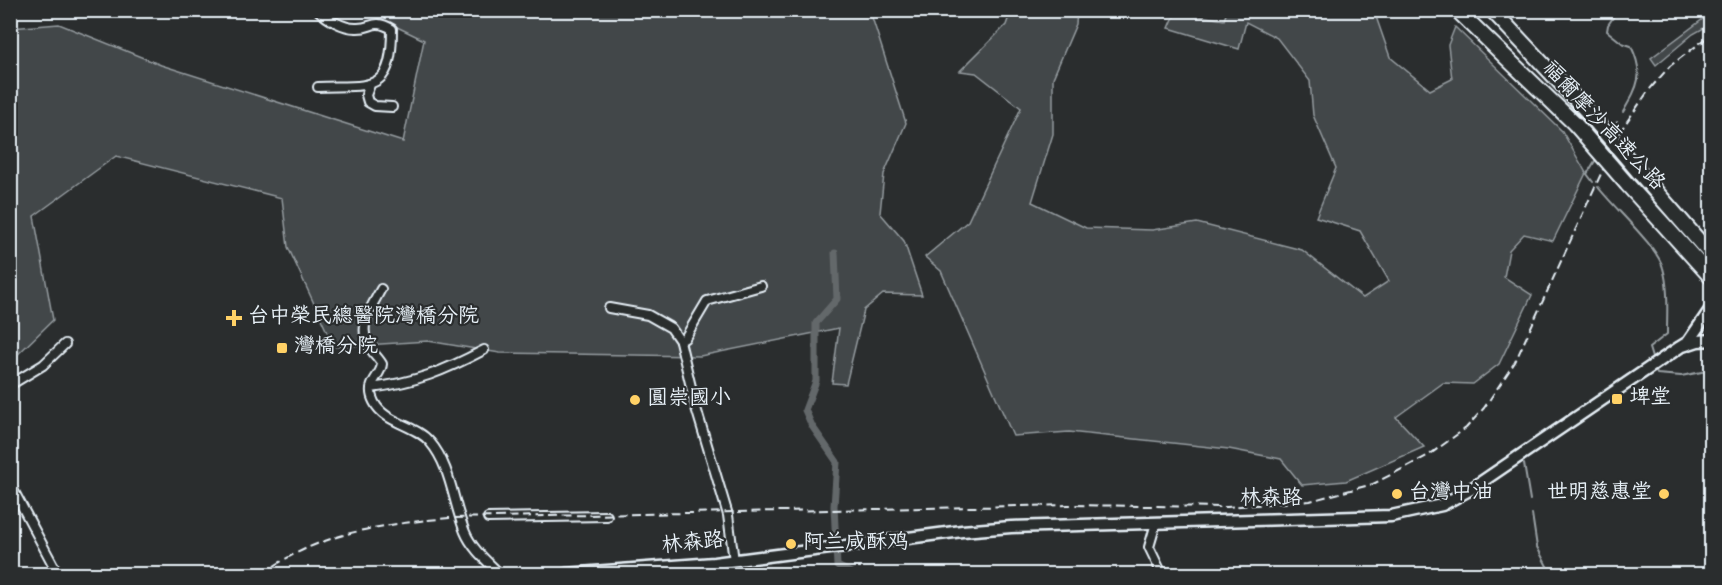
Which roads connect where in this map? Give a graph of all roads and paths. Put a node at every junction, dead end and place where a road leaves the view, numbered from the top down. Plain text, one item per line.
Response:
1 (97, 10) edge
2 (142, 10) edge
3 (318, 10) edge
4 (1457, 10) edge
5 (1492, 10) edge
6 (370, 85) junction
7 (318, 87) dead end
8 (392, 107) dead end
9 (1712, 256) edge
10 (1709, 275) edge
11 (760, 286) dead end
12 (381, 289) dead end
13 (1712, 307) edge
14 (609, 308) dead end
15 (1712, 340) edge
16 (680, 341) junction
17 (65, 344) dead end
18 (1680, 347) junction
19 (484, 350) dead end
20 (10, 385) edge
21 (371, 388) junction
22 (10, 484) edge
23 (607, 516) dead end
24 (488, 518) dead end
25 (1155, 523) junction
26 (734, 561) junction
27 (58, 574) edge
28 (500, 574) edge
29 (566, 574) edge
30 (1162, 574) edge

1 - 2 street
3 - 6 street
4 - 10 highway, 福爾摩沙高速公路, bridge
5 - 9 highway, 福爾摩沙高速公路, bridge
6 - 7 street
6 - 8 street
11 - 16 street
12 - 21 street
13 - 18 main road, 林森路
14 - 16 street
15 - 18 main road
16 - 26 street
17 - 20 street
18 - 25 main road, 林森路
19 - 21 street
21 - 28 street
22 - 27 street
23 - 24 street
25 - 26 main road, 林森路
25 - 30 street
26 - 29 main road, 林森路

